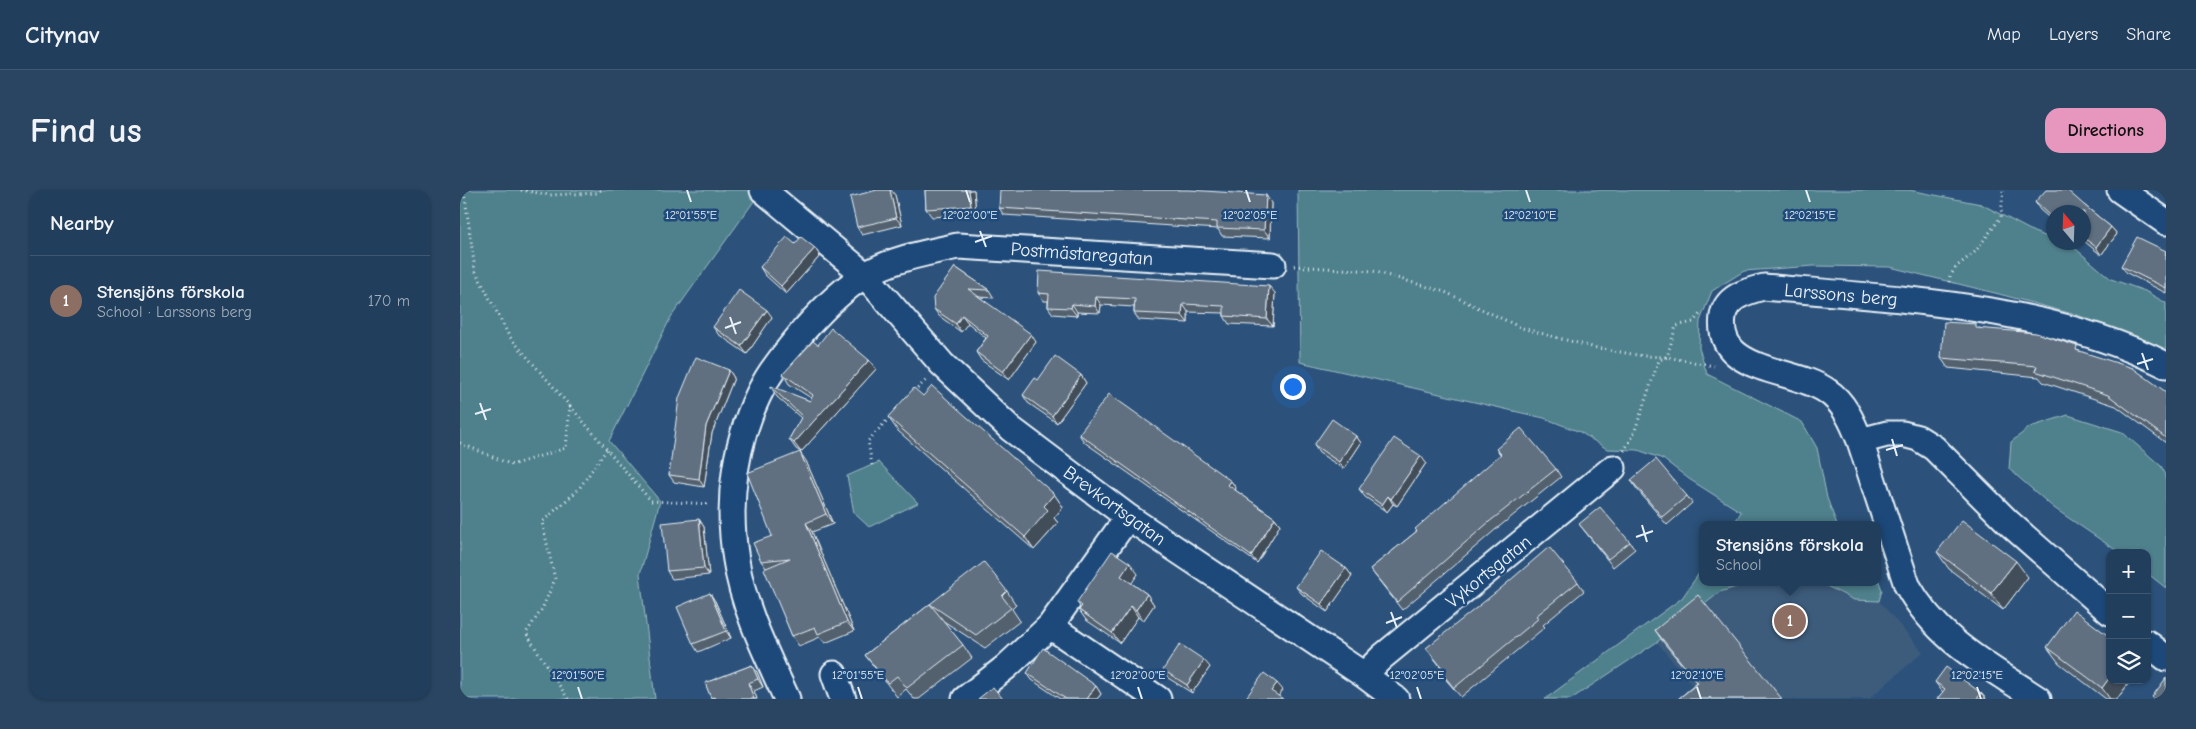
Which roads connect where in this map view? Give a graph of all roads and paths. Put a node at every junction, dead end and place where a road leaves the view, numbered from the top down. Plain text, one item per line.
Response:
1 (464, 190) edge
2 (522, 190) edge
3 (600, 190) edge
4 (763, 190) edge
5 (2003, 190) edge
6 (2120, 190) edge
7 (2166, 222) edge
8 (1273, 265) joint
9 (865, 275) junction
10 (1945, 304) junction
11 (1726, 309) junction
12 (1667, 357) junction
13 (942, 364) junction
14 (2166, 365) edge
15 (1718, 368) dead end
16 (908, 398) edge
17 (570, 406) junction
18 (895, 412) edge
19 (1860, 441) junction
20 (460, 443) edge
21 (607, 449) junction
22 (872, 465) dead end
23 (1613, 468) joint
24 (731, 505) junction
25 (1128, 517) junction
26 (2106, 608) edge
27 (1050, 626) junction
28 (2151, 646) edge
29 (2166, 658) edge
30 (834, 674) dead end
31 (1364, 675) junction
32 (568, 699) edge
33 (787, 699) edge
34 (843, 699) edge
35 (965, 699) edge
36 (1158, 699) edge
37 (1396, 699) edge
38 (2038, 699) edge

1 - 17 path
2 - 3 path
4 - 9 street, Brevkortsgatan
5 - 10 path
6 - 7 street
8 - 9 street, Postmästaregatan
8 - 12 path
9 - 13 street, Brevkortsgatan
9 - 24 street, Postmästaregatan
10 - 11 street, Larssons berg
10 - 14 street, Larssons berg
11 - 12 path
11 - 19 street
12 - 15 path
12 - 23 path
13 - 16 path
13 - 25 street, Brevkortsgatan
17 - 20 path
17 - 21 path
18 - 22 path
19 - 26 street
19 - 38 street
21 - 24 path
21 - 32 path
23 - 31 street, Vykortsgatan
24 - 33 street, Postmästaregatan
25 - 27 street
25 - 31 street, Brevkortsgatan
27 - 35 street
27 - 36 street
28 - 29 street
30 - 34 street
31 - 37 street, Brevkortsgatan

